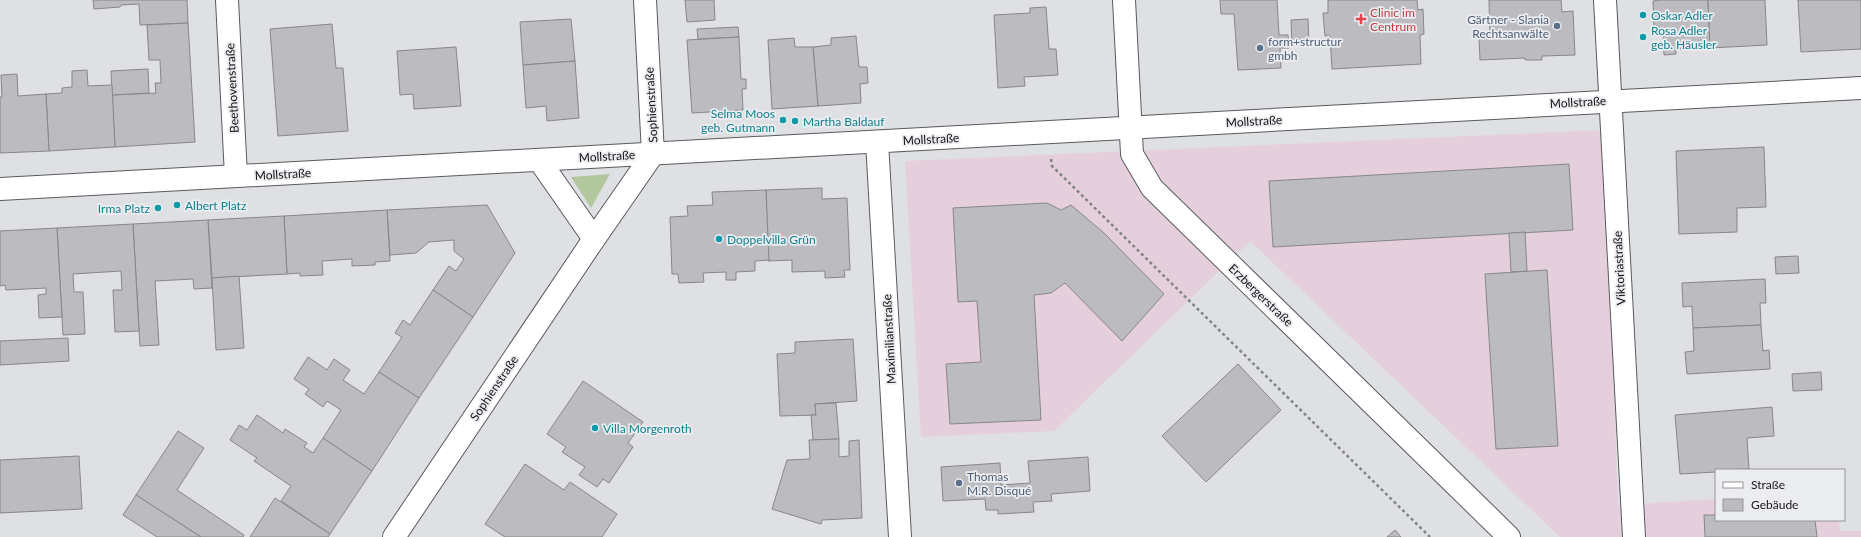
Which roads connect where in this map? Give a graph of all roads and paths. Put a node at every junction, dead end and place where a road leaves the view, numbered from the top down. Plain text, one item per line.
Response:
1 (227, 0) edge
2 (645, 0) edge
3 (1124, 0) edge
4 (1605, 0) edge
5 (1861, 88) edge
6 (1610, 101) junction
7 (1131, 128) junction
8 (1048, 132) junction
9 (877, 142) junction
10 (653, 154) junction
11 (539, 160) junction
12 (236, 176) junction
13 (0, 189) edge
14 (594, 240) junction
15 (394, 537) edge
16 (900, 537) edge
17 (1430, 537) edge
18 (1509, 537) edge
19 (1634, 537) edge

1 - 12 street, Beethovenstraße
2 - 10 street, Sophienstraße
3 - 7 street, Erzbergerstraße
4 - 6 street, Viktoriastraße
5 - 6 street, Mollstraße
6 - 7 street, Mollstraße
6 - 19 street, Viktoriastraße
7 - 8 street, Mollstraße
7 - 18 street, Erzbergerstraße
8 - 9 street, Mollstraße
8 - 17 path
9 - 10 street, Mollstraße
9 - 16 street, Maximilianstraße
10 - 11 street, Mollstraße
10 - 14 street, Sophienstraße
11 - 12 street, Mollstraße
11 - 14 street
12 - 13 street, Mollstraße
14 - 15 street, Sophienstraße

